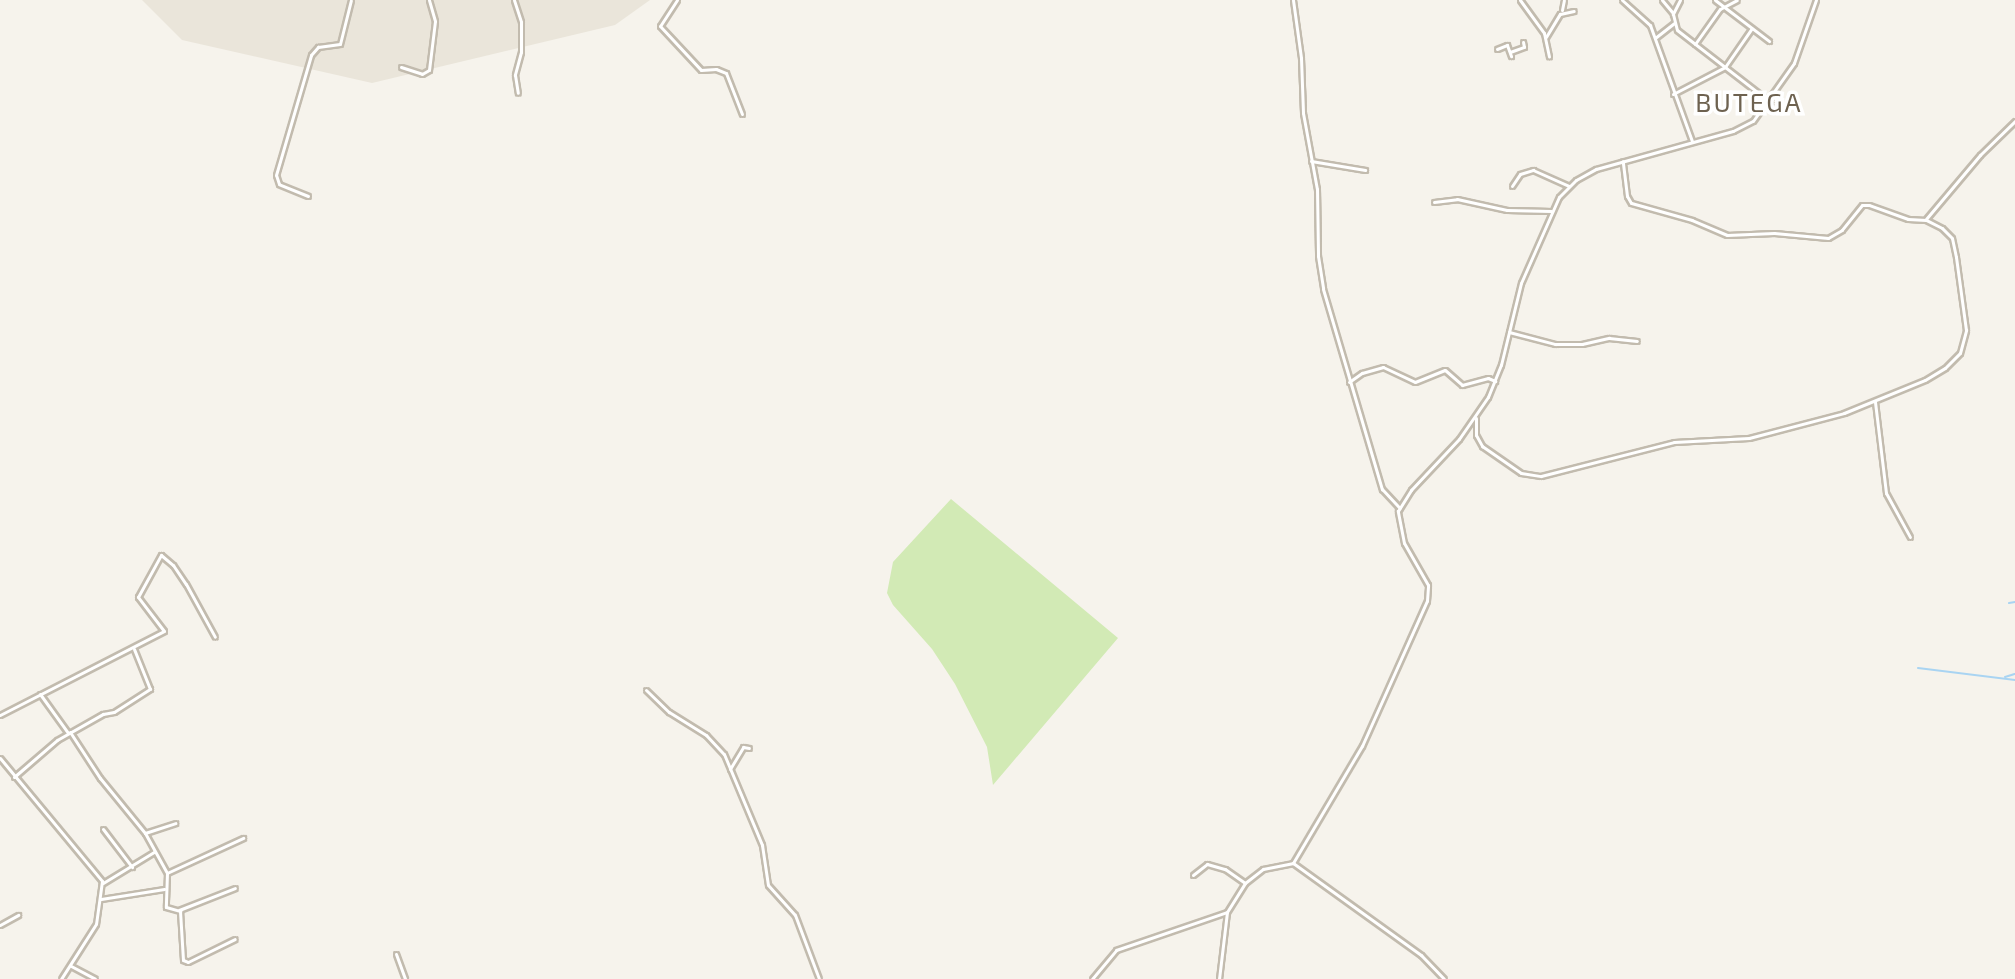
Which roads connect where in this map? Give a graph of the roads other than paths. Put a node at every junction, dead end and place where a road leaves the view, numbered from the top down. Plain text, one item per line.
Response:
1 (351, 0) edge
2 (429, 0) edge
3 (514, 0) edge
4 (677, 0) edge
5 (1293, 0) edge
6 (1520, 0) edge
7 (1564, 0) edge
8 (1622, 0) edge
9 (1662, 0) edge
10 (1680, 0) edge
11 (1715, 0) edge
12 (1737, 0) edge
13 (1816, 0) edge
14 (1724, 7) junction
15 (1574, 11) dead end
16 (1560, 14) junction
17 (1673, 14) junction
18 (1674, 23) junction
19 (1752, 28) junction
20 (1546, 37) junction
21 (1655, 38) junction
22 (1769, 41) dead end
23 (1523, 42) dead end
24 (1695, 44) junction
25 (1497, 49) dead end
26 (1549, 56) dead end
27 (401, 67) dead end
28 (1725, 67) junction
29 (518, 93) dead end
30 (1673, 94) junction
31 (1770, 102) junction
32 (742, 114) dead end
33 (2015, 121) edge
34 (1692, 141) junction
35 (1311, 161) junction
36 (1623, 161) junction
37 (1365, 170) dead end
38 (1512, 186) dead end
39 (1569, 186) junction
40 (308, 196) dead end
41 (1434, 202) dead end
42 (1551, 211) junction
43 (1926, 220) junction
44 (1509, 332) junction
45 (1637, 341) dead end
46 (1495, 381) junction
47 (1349, 382) junction
48 (1875, 402) junction
49 (1476, 416) junction
50 (1400, 508) junction
51 (1910, 537) dead end
52 (215, 637) dead end
53 (134, 649) junction
54 (646, 690) dead end
55 (40, 694) junction
56 (0, 715) edge
57 (69, 732) junction
58 (749, 748) dead end
59 (0, 758) edge
60 (730, 769) junction
61 (14, 777) junction
62 (175, 823) dead end
63 (103, 829) dead end
64 (145, 833) junction
65 (243, 838) dead end
66 (156, 851) junction
67 (1293, 863) junction
68 (132, 867) junction
69 (167, 873) junction
70 (1193, 875) dead end
71 (103, 883) junction
72 (1245, 883) junction
73 (235, 888) dead end
74 (165, 890) junction
75 (101, 899) junction
76 (179, 910) junction
77 (1227, 912) junction
78 (18, 915) dead end
79 (0, 925) edge
80 (235, 939) dead end
81 (396, 954) dead end
82 (71, 966) junction
83 (66, 976) edge
84 (61, 979) edge
85 (95, 979) edge
86 (405, 979) edge
87 (819, 979) edge
88 (1092, 979) edge
89 (1219, 979) edge
90 (1444, 979) edge

1 - 40 street
2 - 27 street
3 - 29 street
4 - 32 street
5 - 35 street
6 - 20 street
7 - 16 street
8 - 21 street
9 - 17 street
10 - 17 street
11 - 14 street
12 - 14 street
13 - 31 street
14 - 19 street
14 - 24 street
15 - 16 street
16 - 20 street
17 - 18 street
18 - 21 street
18 - 24 street
19 - 22 street
19 - 28 street
20 - 26 street
21 - 30 street
23 - 25 street
24 - 28 street
28 - 30 street
28 - 31 street
30 - 34 street
31 - 34 street
33 - 43 street
34 - 36 street
35 - 37 street
35 - 47 street
36 - 39 street
36 - 43 street
38 - 39 street
39 - 42 street
41 - 42 street
42 - 44 street
43 - 48 street
44 - 45 street
44 - 46 street
46 - 47 street
46 - 49 street
47 - 50 street
48 - 49 street
48 - 51 street
49 - 50 street
50 - 67 street
52 - 53 street
53 - 55 street
53 - 57 street
54 - 60 street
55 - 56 street
55 - 57 street
57 - 61 street
57 - 64 street
58 - 60 street
59 - 61 street
60 - 87 street
61 - 71 street
62 - 64 street
63 - 68 street
64 - 66 street
65 - 69 street
66 - 68 street
66 - 69 street
67 - 72 street
67 - 90 street
68 - 71 street
69 - 74 street
70 - 72 street
71 - 75 street
72 - 77 street
73 - 76 street
74 - 75 street
74 - 76 street
75 - 82 street
76 - 80 street
77 - 88 street
77 - 89 street
78 - 79 street
81 - 86 street
82 - 83 street
82 - 85 street
83 - 84 street

